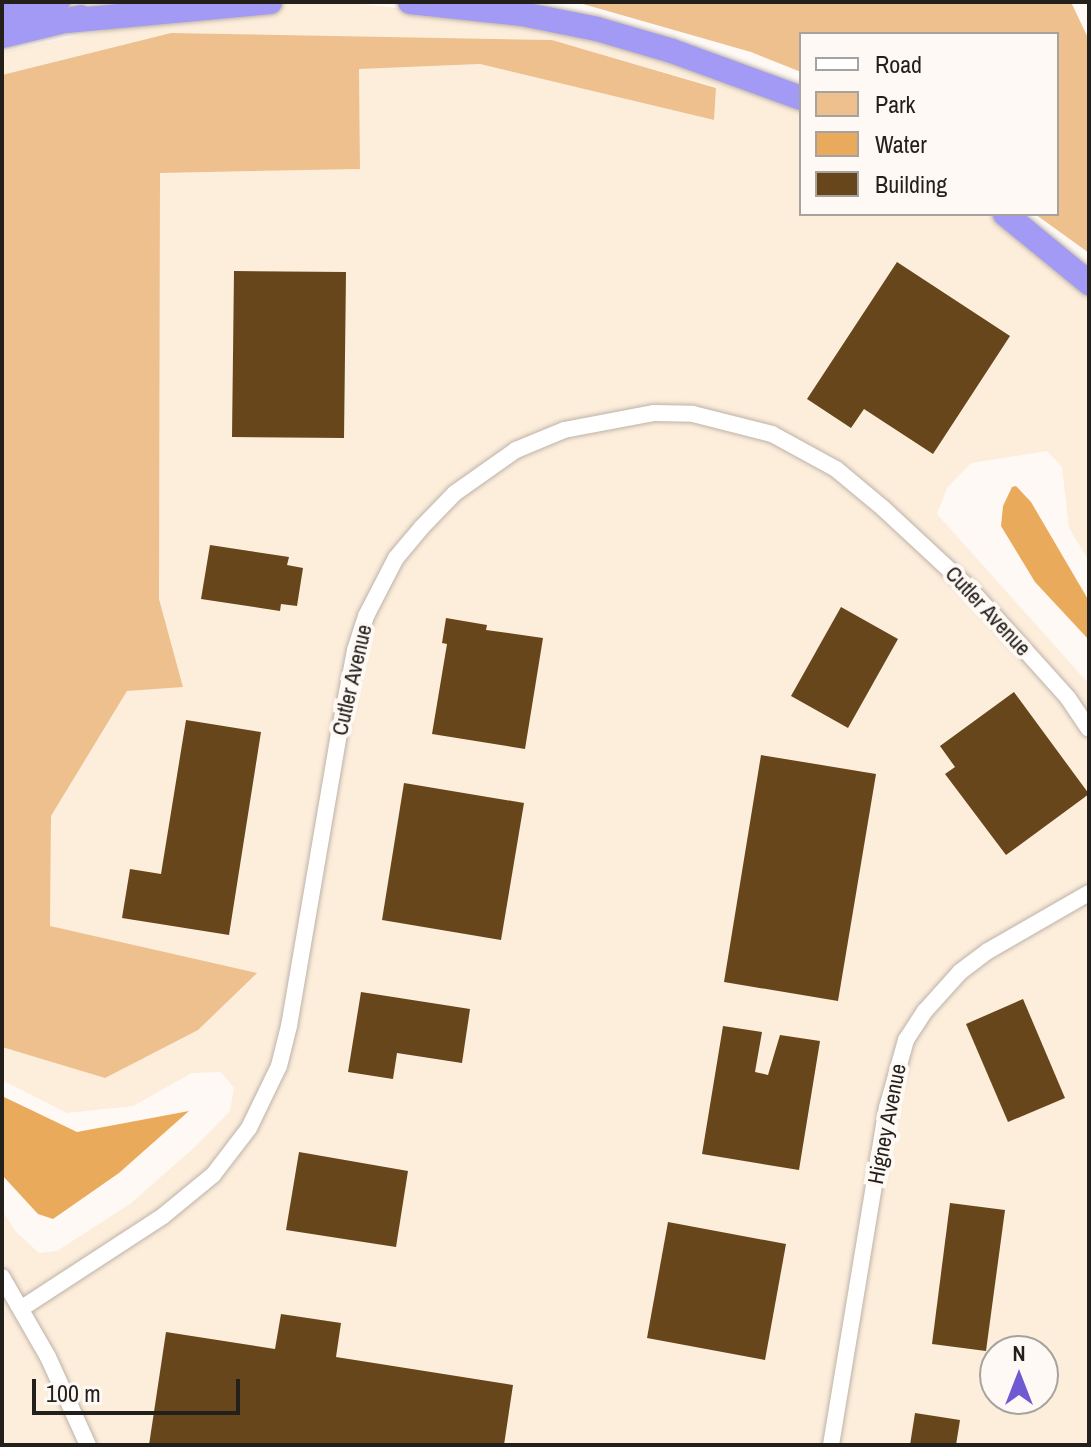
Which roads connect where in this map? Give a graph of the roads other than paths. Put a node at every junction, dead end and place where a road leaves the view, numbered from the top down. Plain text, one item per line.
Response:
1 (150, 2) edge
2 (270, 2) edge
3 (410, 2) edge
4 (62, 12) edge
5 (2, 15) edge
6 (2, 36) edge
7 (799, 97) edge
8 (1007, 216) edge
9 (1089, 283) edge
10 (1089, 729) edge
11 (1089, 893) edge
12 (2, 1277) edge
13 (22, 1308) junction
14 (88, 1445) edge
15 (831, 1445) edge

1 - 4 highway
2 - 4 highway
3 - 7 highway
4 - 5 highway
4 - 6 highway
8 - 9 highway
10 - 13 street, Cutler Avenue
11 - 15 street, Higney Avenue
12 - 13 street
13 - 14 street

